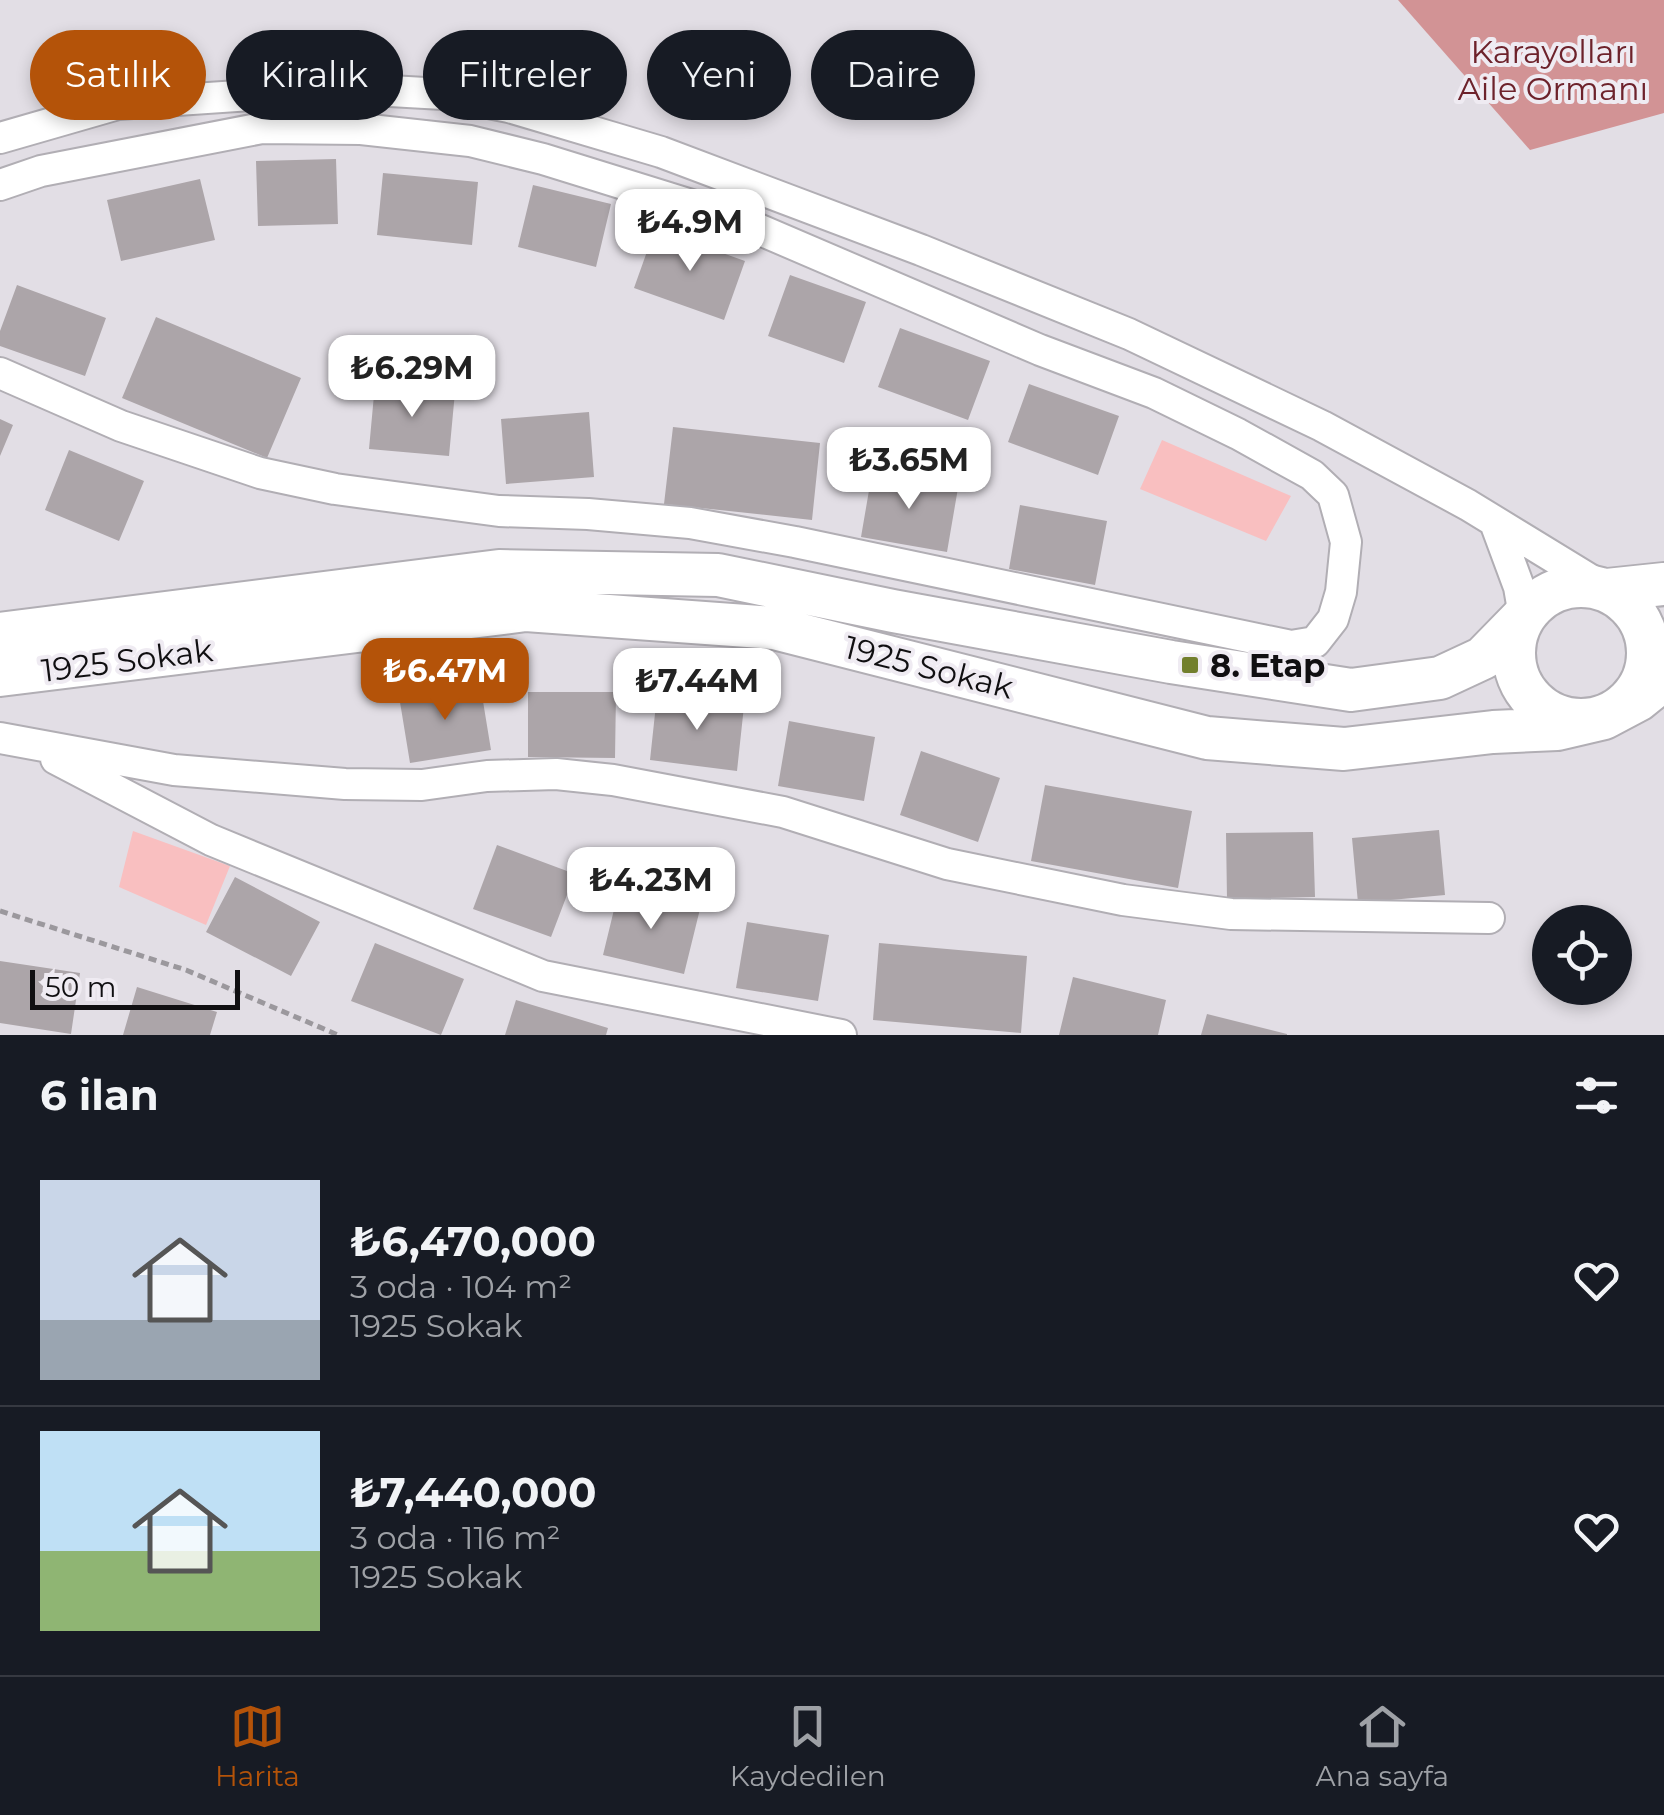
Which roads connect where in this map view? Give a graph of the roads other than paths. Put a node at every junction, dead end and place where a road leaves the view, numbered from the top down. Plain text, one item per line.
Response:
1 (0, 138) edge
2 (0, 185) edge
3 (0, 373) edge
4 (1496, 525) junction
5 (1664, 584) edge
6 (1607, 590) junction
7 (1084, 602) junction
8 (1524, 616) junction
9 (0, 634) edge
10 (1072, 644) junction
11 (0, 675) edge
12 (1664, 680) edge
13 (1604, 718) junction
14 (0, 738) edge
15 (32, 746) junction
16 (1489, 918) dead end
17 (840, 1035) edge

1 - 4 street
2 - 7 street
3 - 7 street
4 - 6 street
4 - 8 street
5 - 6 main road
6 - 8 main road
6 - 13 main road
7 - 10 street
8 - 10 main road, 1925 Sokak
8 - 13 main road
9 - 10 main road, 1925 Sokak
11 - 13 main road, 1925 Sokak
12 - 13 main road, 1925 Sokak
14 - 15 street
15 - 16 street
15 - 17 street

